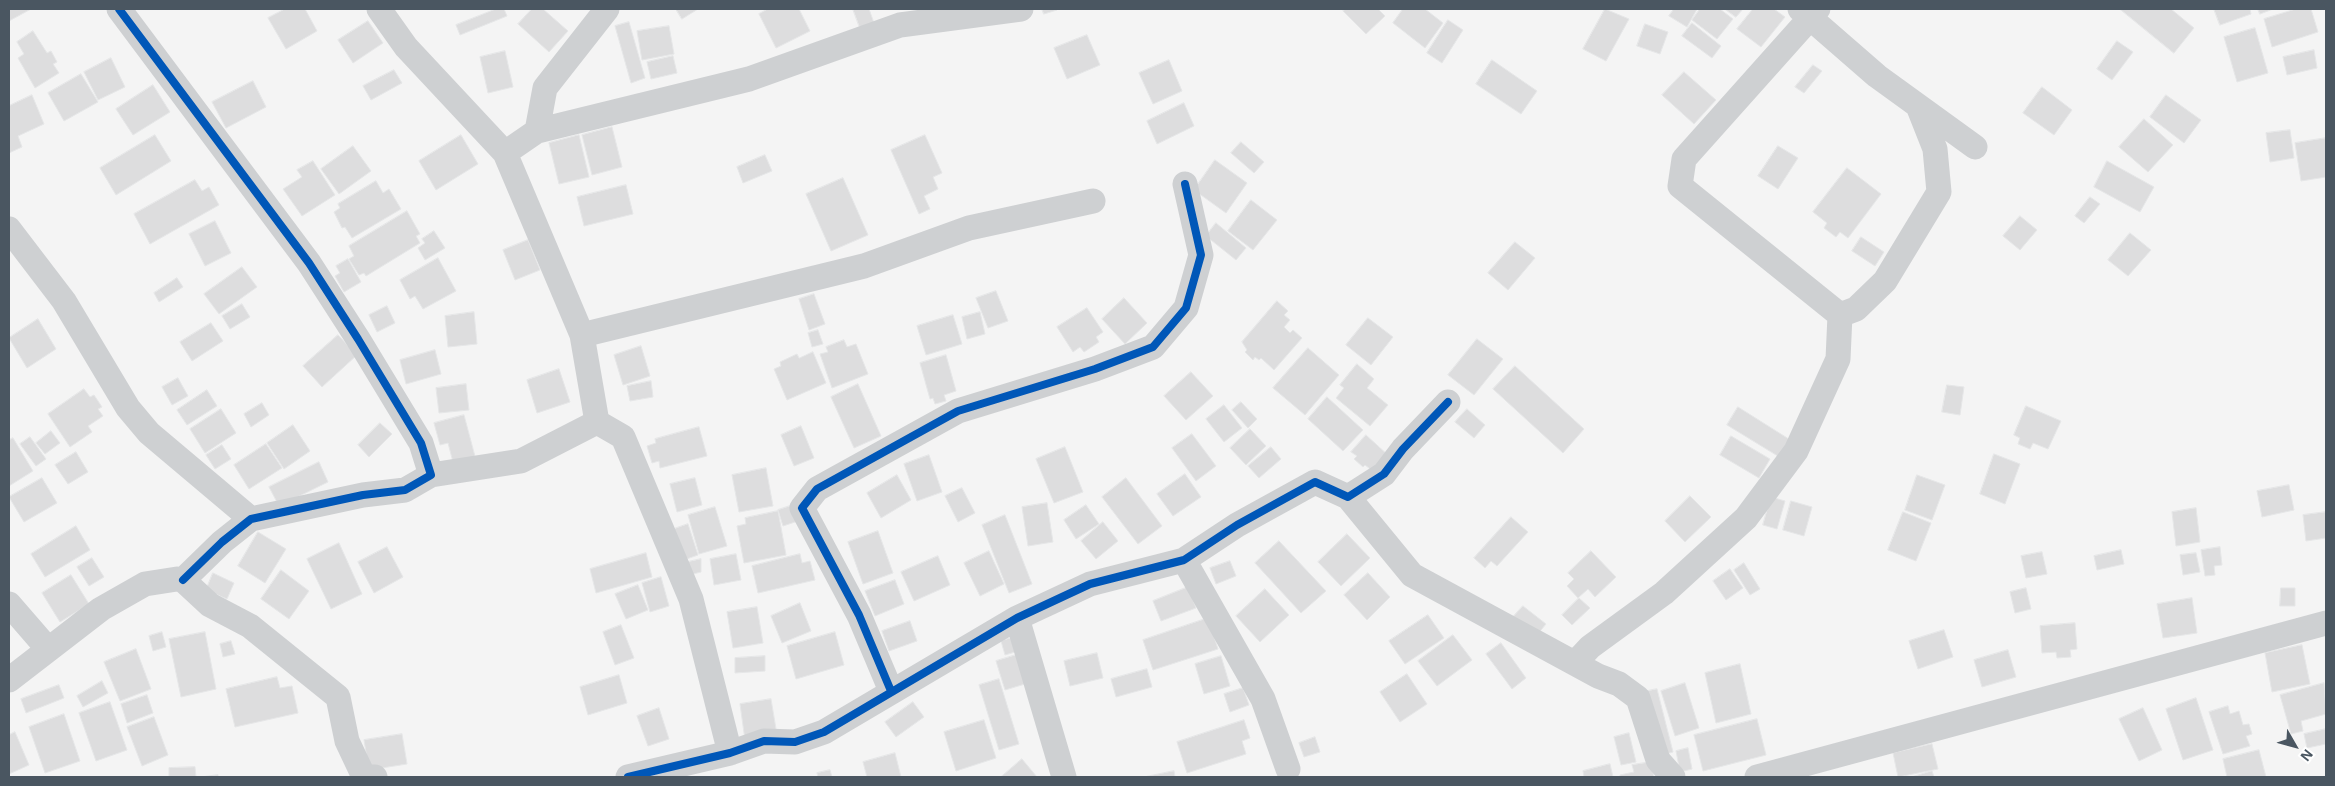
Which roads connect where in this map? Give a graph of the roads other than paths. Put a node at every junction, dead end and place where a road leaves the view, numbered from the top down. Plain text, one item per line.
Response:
1 (119, 9) edge
2 (379, 9) edge
3 (607, 9) edge
4 (1021, 9) edge
5 (1810, 12) edge
6 (1918, 106) junction
7 (537, 131) junction
8 (1974, 147) dead end
9 (505, 153) junction
10 (1185, 184) dead end
11 (1093, 201) dead end
12 (9, 230) edge
13 (1840, 315) junction
14 (582, 335) junction
15 (1448, 402) dead end
16 (597, 422) junction
17 (431, 475) junction
18 (1348, 497) junction
19 (251, 520) junction
20 (1184, 560) junction
21 (182, 580) junction
22 (9, 604) edge
23 (1017, 618) junction
24 (2326, 624) edge
25 (48, 649) junction
26 (1576, 662) junction
27 (9, 680) edge
28 (891, 691) junction
29 (730, 753) junction
30 (1288, 769) dead end
31 (375, 777) edge
32 (628, 777) edge
33 (1064, 777) edge
34 (1673, 777) edge
35 (1757, 777) edge

1 - 17 street
2 - 9 street
3 - 7 street
4 - 7 street
5 - 6 street
5 - 13 street
6 - 8 street
6 - 13 street
7 - 9 street
9 - 14 street
10 - 28 street
11 - 14 street
12 - 19 street
13 - 26 street
14 - 16 street
15 - 18 street
16 - 17 street
16 - 29 street
17 - 19 street
18 - 20 street
18 - 26 street
19 - 21 street
20 - 23 street
20 - 30 street
21 - 25 street
21 - 31 street
22 - 25 street
23 - 28 street
23 - 33 street
24 - 35 street
25 - 27 street
26 - 34 street
28 - 29 street
29 - 32 street

